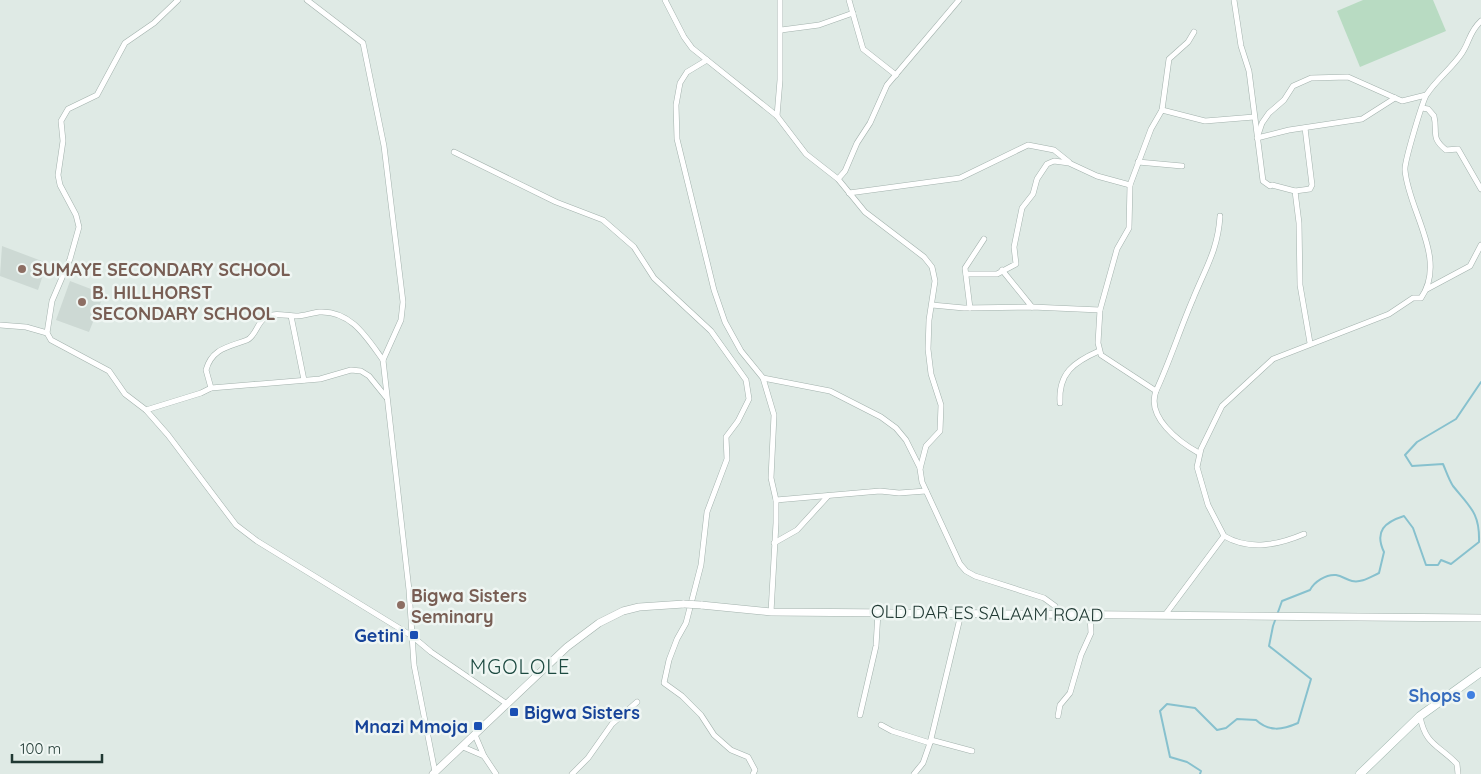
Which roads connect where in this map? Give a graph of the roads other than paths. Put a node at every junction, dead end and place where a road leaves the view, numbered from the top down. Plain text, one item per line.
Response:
1 (178, 0) edge
2 (306, 0) edge
3 (665, 0) edge
4 (780, 0) edge
5 (850, 0) edge
6 (959, 0) edge
7 (1234, 0) edge
8 (853, 13) junction
9 (1481, 21) edge
10 (781, 30) junction
11 (1194, 32) dead end
12 (707, 60) junction
13 (896, 75) junction
14 (1426, 95) junction
15 (1395, 98) junction
16 (1422, 108) junction
17 (1162, 110) junction
18 (778, 116) junction
19 (1254, 117) junction
20 (1305, 128) junction
21 (1257, 138) junction
22 (454, 152) dead end
23 (1138, 162) junction
24 (1069, 163) junction
25 (1182, 166) dead end
26 (838, 179) junction
27 (1130, 185) junction
28 (1481, 189) edge
29 (1295, 190) junction
30 (849, 193) junction
31 (1220, 216) dead end
32 (984, 239) dead end
33 (1481, 245) edge
34 (1002, 270) junction
35 (966, 274) junction
36 (1427, 289) junction
37 (932, 304) junction
38 (1032, 306) junction
39 (970, 308) junction
40 (1100, 310) junction
41 (291, 316) junction
42 (0, 325) edge
43 (47, 333) junction
44 (1310, 343) junction
45 (1099, 351) junction
46 (383, 360) junction
47 (762, 378) junction
48 (304, 380) junction
49 (211, 388) junction
50 (1156, 391) junction
51 (387, 398) junction
52 (1060, 403) dead end
53 (146, 410) junction
54 (1200, 453) junction
55 (920, 469) junction
56 (926, 491) junction
57 (828, 496) junction
58 (776, 500) junction
59 (1304, 534) dead end
60 (1224, 536) junction
61 (774, 543) junction
62 (771, 612) junction
63 (878, 612) junction
64 (961, 614) junction
65 (1058, 614) junction
66 (1090, 615) junction
67 (1165, 615) junction
68 (1481, 618) edge
69 (412, 636) junction
70 (1481, 672) edge
71 (637, 702) dead end
72 (507, 704) junction
73 (860, 715) dead end
74 (1058, 716) dead end
75 (1420, 716) junction
76 (881, 724) dead end
77 (475, 734) junction
78 (930, 741) junction
79 (462, 747) junction
80 (972, 751) dead end
81 (484, 756) junction
82 (434, 773) edge
83 (496, 774) edge
84 (572, 774) edge
85 (753, 774) edge
86 (914, 774) edge
87 (1360, 774) edge
88 (1458, 774) edge

1 - 43 street
2 - 46 street
3 - 12 street
4 - 10 street
5 - 8 street
6 - 13 street
7 - 19 street
8 - 10 street
8 - 13 street
9 - 14 street
10 - 18 street
11 - 17 street
12 - 18 street
12 - 47 street
13 - 26 street
14 - 15 street
14 - 16 street
15 - 20 street
15 - 21 street
16 - 28 street
16 - 36 street
17 - 19 street
17 - 23 street
18 - 26 street
19 - 21 street
20 - 21 street
20 - 29 street
21 - 29 street
22 - 85 street
23 - 25 street
23 - 27 street
24 - 27 street
24 - 30 street
24 - 34 street
26 - 30 street
27 - 40 street
29 - 44 street
30 - 37 street
31 - 50 street
32 - 35 street
33 - 36 street
34 - 35 street
34 - 38 street
35 - 39 street
36 - 44 street
37 - 39 street
37 - 55 street
38 - 39 street
38 - 40 street
40 - 45 street
41 - 46 street
41 - 48 street
41 - 49 street
42 - 43 street
43 - 53 street
44 - 54 street
45 - 50 street
45 - 52 street
46 - 51 street
47 - 55 street
47 - 58 street
48 - 49 street
48 - 51 street
49 - 53 street
50 - 54 street
51 - 69 street
53 - 69 street
54 - 60 street
55 - 56 street
56 - 57 street
56 - 65 street
57 - 58 street
57 - 61 street
58 - 61 street
59 - 60 street
60 - 67 street
61 - 62 street
62 - 63 street, OLD DAR ES SALAAM ROAD
62 - 72 street, OLD DAR ES SALAAM ROAD, bridge
63 - 64 street, OLD DAR ES SALAAM ROAD
63 - 73 street
64 - 65 street, OLD DAR ES SALAAM ROAD
64 - 78 street
65 - 66 street, OLD DAR ES SALAAM ROAD
66 - 67 street, OLD DAR ES SALAAM ROAD
66 - 74 street
67 - 68 street, OLD DAR ES SALAAM ROAD
69 - 72 street
69 - 82 street
70 - 75 main road
71 - 84 street
72 - 77 street
75 - 87 main road
75 - 88 street
76 - 78 street
77 - 79 street
77 - 81 street
78 - 80 street
78 - 86 street
79 - 81 street
79 - 82 street
81 - 83 street

